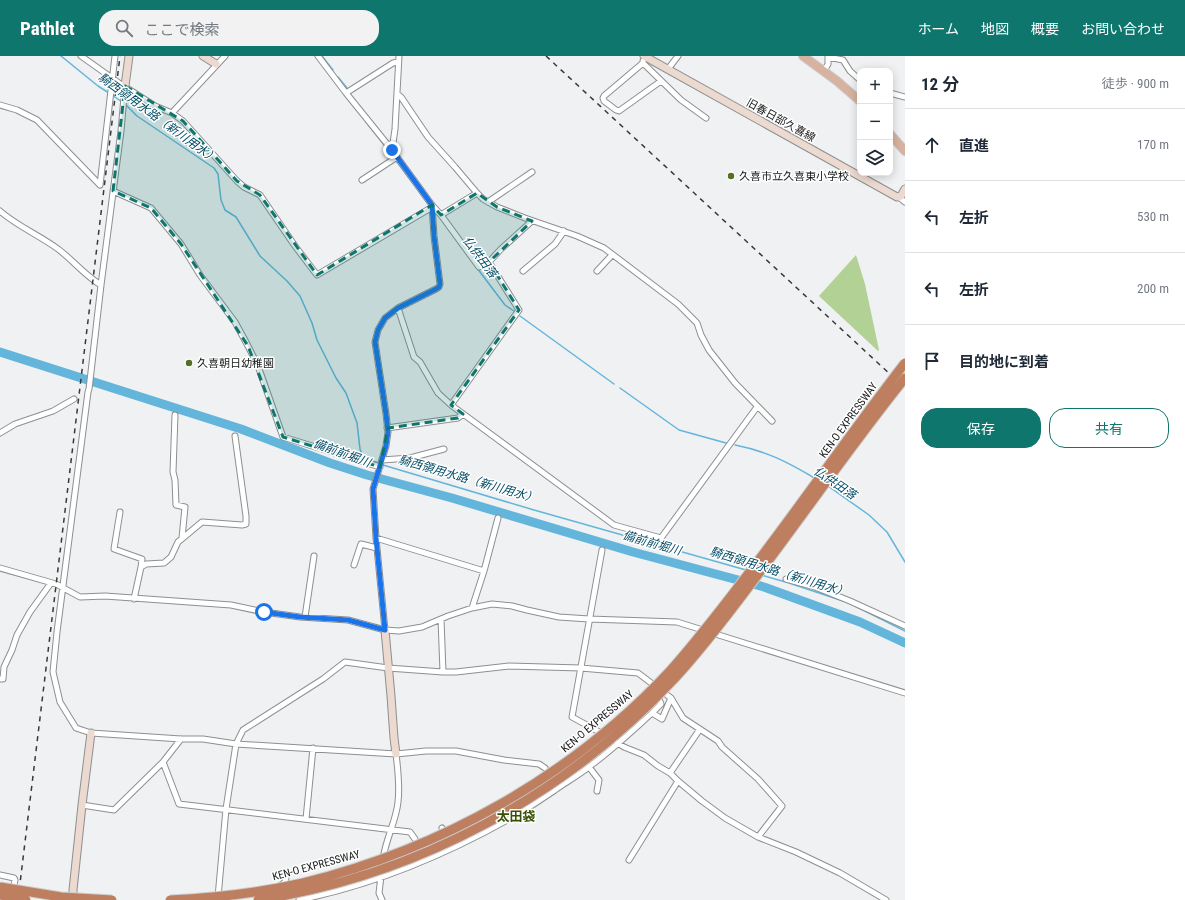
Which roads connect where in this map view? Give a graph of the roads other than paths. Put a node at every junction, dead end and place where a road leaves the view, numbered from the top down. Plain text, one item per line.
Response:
1 (81, 56) edge
2 (115, 56) edge
3 (129, 56) edge
4 (203, 56) edge
5 (224, 56) edge
6 (318, 56) edge
7 (678, 56) edge
8 (803, 56) edge
9 (828, 57) edge
10 (399, 59) edge
11 (644, 59) edge
12 (216, 64) junction
13 (668, 69) junction
14 (824, 71) junction
15 (857, 77) edge
16 (112, 78) junction
17 (662, 81) junction
18 (125, 86) junction
19 (346, 93) junction
20 (397, 94) junction
21 (893, 94) edge
22 (905, 97) edge
23 (857, 99) edge
24 (0, 105) edge
25 (172, 113) junction
26 (706, 118) dead end
27 (893, 137) edge
28 (392, 150) junction
29 (905, 151) edge
30 (397, 157) junction
31 (532, 172) dead end
32 (362, 180) dead end
33 (905, 189) edge
34 (113, 191) junction
35 (477, 193) junction
36 (902, 199) edge
37 (488, 202) junction
38 (432, 207) junction
39 (0, 211) edge
40 (441, 215) junction
41 (532, 221) junction
42 (564, 231) junction
43 (612, 254) junction
44 (489, 262) junction
45 (523, 271) dead end
46 (597, 271) dead end
47 (101, 285) junction
48 (398, 308) junction
49 (905, 363) edge
50 (905, 378) edge
51 (74, 399) dead end
52 (451, 405) junction
53 (757, 407) junction
54 (463, 414) junction
55 (175, 415) dead end
56 (772, 422) dead end
57 (387, 428) junction
58 (0, 433) edge
59 (235, 436) dead end
60 (444, 449) dead end
61 (382, 460) junction
62 (380, 468) junction
63 (120, 512) dead end
64 (498, 518) dead end
65 (182, 538) junction
66 (376, 538) junction
67 (377, 548) junction
68 (602, 550) dead end
69 (314, 556) dead end
70 (354, 565) dead end
71 (141, 567) junction
72 (0, 568) edge
73 (484, 572) junction
74 (786, 579) dead end
75 (51, 583) junction
76 (63, 588) junction
77 (134, 599) junction
78 (472, 608) junction
79 (305, 617) junction
80 (441, 619) junction
81 (589, 619) junction
82 (905, 626) edge
83 (385, 630) junction
84 (388, 668) junction
85 (581, 668) junction
86 (443, 672) junction
87 (0, 679) edge
88 (661, 691) junction
89 (905, 693) edge
90 (671, 698) junction
91 (652, 713) junction
92 (700, 729) junction
93 (92, 733) junction
94 (181, 739) junction
95 (618, 743) junction
96 (236, 744) junction
97 (313, 748) junction
98 (396, 754) junction
99 (556, 761) dead end
100 (163, 762) junction
101 (545, 768) dead end
102 (588, 768) junction
103 (670, 773) junction
104 (678, 781) junction
105 (597, 791) dead end
106 (82, 805) junction
107 (226, 809) junction
108 (306, 819) junction
109 (442, 828) dead end
110 (391, 830) junction
111 (758, 837) junction
112 (415, 839) dead end
113 (451, 848) junction
114 (629, 860) dead end
115 (0, 875) edge
116 (380, 877) junction
117 (286, 878) dead end
118 (0, 887) edge
119 (0, 895) edge
120 (10, 900) edge
121 (26, 900) edge
122 (73, 900) edge
123 (112, 900) edge
124 (170, 900) edge
125 (217, 900) edge
126 (258, 900) edge
127 (274, 900) edge
128 (299, 900) edge
129 (382, 900) edge
130 (886, 900) edge

1 - 16 street
2 - 16 street
3 - 18 street
4 - 12 street
5 - 12 street
6 - 19 street
7 - 13 street
8 - 14 main road
9 - 14 street
9 - 15 street
10 - 19 street
10 - 20 street
11 - 13 street, 旧春日部久喜線
11 - 17 street
11 - 17 street
12 - 25 street
13 - 36 street, 旧春日部久喜線
14 - 23 main road
16 - 18 street
16 - 24 street
17 - 26 street
18 - 25 street
18 - 34 street
19 - 28 street
20 - 28 street
20 - 35 street
21 - 22 street
25 - 38 street
27 - 29 main road
28 - 30 street
30 - 32 street
30 - 38 street
31 - 37 street
33 - 36 street, 旧春日部久喜線
34 - 47 street
34 - 62 street
35 - 37 street
35 - 40 street
37 - 41 street
38 - 40 street
38 - 48 street
39 - 47 street
40 - 44 street
41 - 42 street
41 - 44 street
42 - 43 street
42 - 45 street
43 - 46 street
43 - 53 street
44 - 52 street
47 - 76 street
48 - 52 street
48 - 57 street
49 - 124 highway, KEN-O EXPRESSWAY, bridge
50 - 126 highway, KEN-O EXPRESSWAY, bridge
51 - 58 street
52 - 54 street
53 - 54 street
53 - 56 street
54 - 57 street
55 - 65 street
57 - 61 street
59 - 65 street
60 - 61 street
61 - 62 street
62 - 66 street
63 - 71 street
64 - 73 street
65 - 71 street
66 - 67 street
66 - 73 street
67 - 70 street
67 - 83 street
68 - 81 street
69 - 79 street
71 - 77 street
72 - 75 street
73 - 78 street
74 - 82 street
75 - 76 street
75 - 87 street
76 - 77 street
76 - 93 street
77 - 79 street
78 - 80 street
78 - 81 street
79 - 83 street
80 - 83 street
80 - 86 street
81 - 85 street
81 - 89 street
83 - 84 street
84 - 86 street
84 - 96 street
84 - 98 street
85 - 86 street
85 - 88 street
85 - 95 street
88 - 90 street
88 - 91 street
90 - 91 street
90 - 92 street
91 - 95 street
92 - 103 street
92 - 111 street
93 - 94 street
93 - 106 street
94 - 96 street
94 - 100 street
95 - 102 street
95 - 103 street
96 - 97 street
96 - 107 street
97 - 98 street
97 - 108 street
98 - 101 street
98 - 110 street
99 - 102 street
100 - 106 street
100 - 107 street
102 - 105 street
102 - 113 street
103 - 104 street
104 - 111 street
104 - 114 street
106 - 122 street
107 - 108 street
107 - 125 street
108 - 110 street
109 - 113 street
110 - 112 street
110 - 116 street
111 - 130 street
113 - 116 street
115 - 120 street
116 - 128 street
116 - 129 street
117 - 127 street
118 - 123 highway, bridge
119 - 121 highway, bridge

